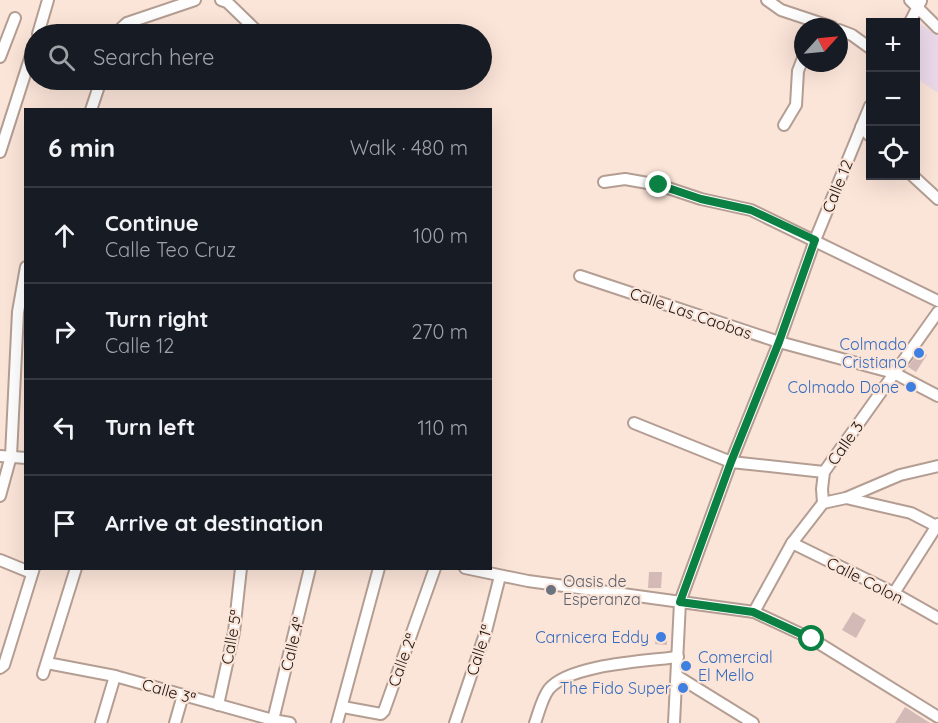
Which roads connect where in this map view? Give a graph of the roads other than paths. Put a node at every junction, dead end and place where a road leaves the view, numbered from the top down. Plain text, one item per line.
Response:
1 (48, 0) edge
2 (195, 0) edge
3 (221, 0) edge
4 (767, 0) edge
5 (916, 2) edge
6 (15, 18) dead end
7 (802, 18) edge
8 (911, 18) edge
9 (41, 24) edge
10 (127, 24) edge
11 (250, 24) edge
12 (938, 28) edge
13 (848, 33) edge
14 (866, 45) edge
15 (0, 57) edge
16 (798, 72) edge
17 (24, 75) edge
18 (98, 90) edge
19 (92, 108) edge
20 (866, 115) edge
21 (784, 125) dead end
22 (861, 127) junction
23 (866, 132) edge
24 (2, 140) edge
25 (0, 152) edge
26 (917, 180) edge
27 (604, 182) dead end
28 (938, 199) edge
29 (815, 240) junction
30 (580, 276) dead end
31 (24, 278) edge
32 (938, 301) edge
33 (938, 312) edge
34 (779, 342) junction
35 (894, 373) junction
36 (938, 396) edge
37 (634, 423) dead end
38 (6, 456) edge
39 (24, 458) edge
40 (731, 462) junction
41 (938, 466) edge
42 (824, 472) junction
43 (0, 496) edge
44 (846, 498) junction
45 (824, 503) junction
46 (938, 525) edge
47 (792, 543) junction
48 (0, 560) edge
49 (24, 568) edge
50 (75, 570) edge
51 (241, 570) edge
52 (310, 570) edge
53 (378, 570) edge
54 (434, 570) edge
55 (474, 570) edge
56 (33, 571) edge
57 (500, 576) junction
58 (894, 593) junction
59 (680, 602) junction
60 (753, 612) junction
61 (938, 618) edge
62 (678, 657) junction
63 (0, 668) edge
64 (115, 676) junction
65 (677, 676) junction
66 (183, 695) junction
67 (218, 705) junction
68 (343, 707) junction
69 (938, 717) edge
70 (244, 718) edge
71 (273, 720) junction
72 (101, 723) edge
73 (175, 723) edge
74 (290, 723) edge
75 (337, 723) edge
76 (455, 723) edge
77 (535, 723) edge
78 (674, 723) edge
79 (753, 723) edge

1 - 9 street
2 - 10 street
3 - 11 street
4 - 7 street
5 - 8 street
5 - 12 street
6 - 15 street
13 - 14 street
16 - 21 street
17 - 24 street
18 - 19 street
20 - 22 street, Calle 12
22 - 23 street
22 - 29 street, Calle 12
24 - 25 street
26 - 28 street
27 - 29 street
29 - 32 street
29 - 34 street, Calle 12
30 - 34 street, Calle Las Caobas
31 - 38 street
33 - 35 street, Calle 3
34 - 35 street, Calle Las Caobas
34 - 40 street, Calle 12
35 - 36 street, Calle Las Caobas
35 - 42 street, Calle 3
37 - 40 street
38 - 39 street
38 - 43 street
40 - 42 street
40 - 59 street, Calle 12
41 - 44 street
42 - 45 street, Calle 3
44 - 45 street
44 - 46 street
45 - 47 street
46 - 58 street
47 - 58 street, Calle Colon
47 - 60 street
48 - 49 street
50 - 64 street, Calle 3ª
51 - 67 street, Calle 5ª
52 - 71 street, Calle 4ª
53 - 68 street
54 - 68 street, Calle 2ª
55 - 57 street
56 - 63 street
57 - 59 street
57 - 76 street, Calle 1ª
58 - 61 street, Calle Colon
59 - 60 street
59 - 62 street, Calle 12
60 - 69 street
62 - 65 street, Calle 12
62 - 77 street
64 - 66 street, Calle 3ª
64 - 72 street
65 - 78 street, Calle 12
65 - 79 street
66 - 67 street, Calle 3ª
66 - 73 street
67 - 70 street, Calle 3ª
68 - 75 street
70 - 71 street, Calle 3ª
71 - 74 street, Calle 3ª

